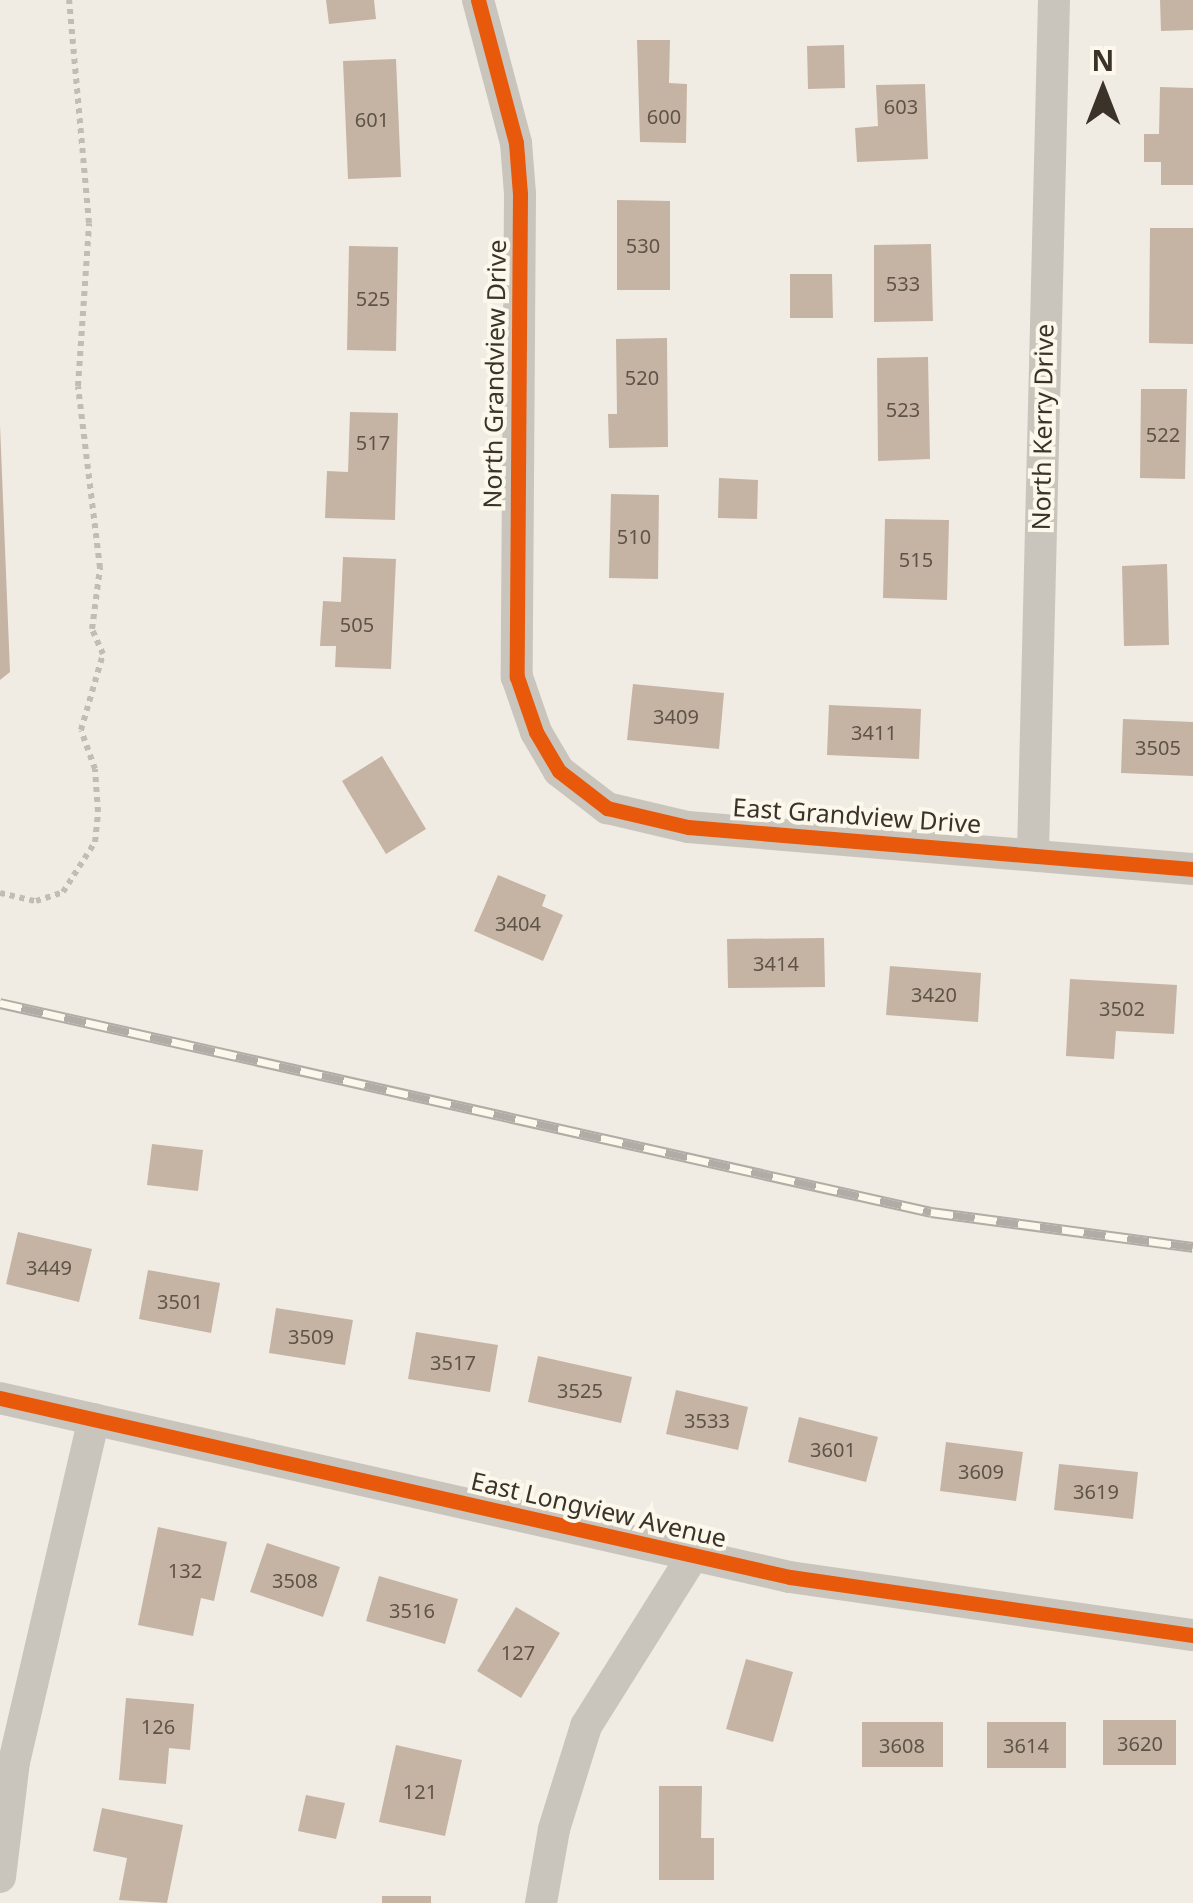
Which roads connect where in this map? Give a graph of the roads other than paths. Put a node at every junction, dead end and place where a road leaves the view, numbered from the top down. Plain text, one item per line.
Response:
1 (478, 0) edge
2 (1054, 0) edge
3 (544, 748) joint
4 (1033, 853) junction
5 (1193, 868) edge
6 (0, 1398) edge
7 (94, 1420) junction
8 (692, 1557) junction
9 (1193, 1635) edge
10 (0, 1877) edge
11 (541, 1903) edge

1 - 3 street, North Grandview Drive
2 - 4 street, North Kerry Drive
3 - 4 street, East Grandview Drive
4 - 5 street, East Grandview Drive
6 - 7 street, East Longview Avenue
7 - 8 street, East Longview Avenue
7 - 10 street
8 - 9 street, East Longview Avenue
8 - 11 street

